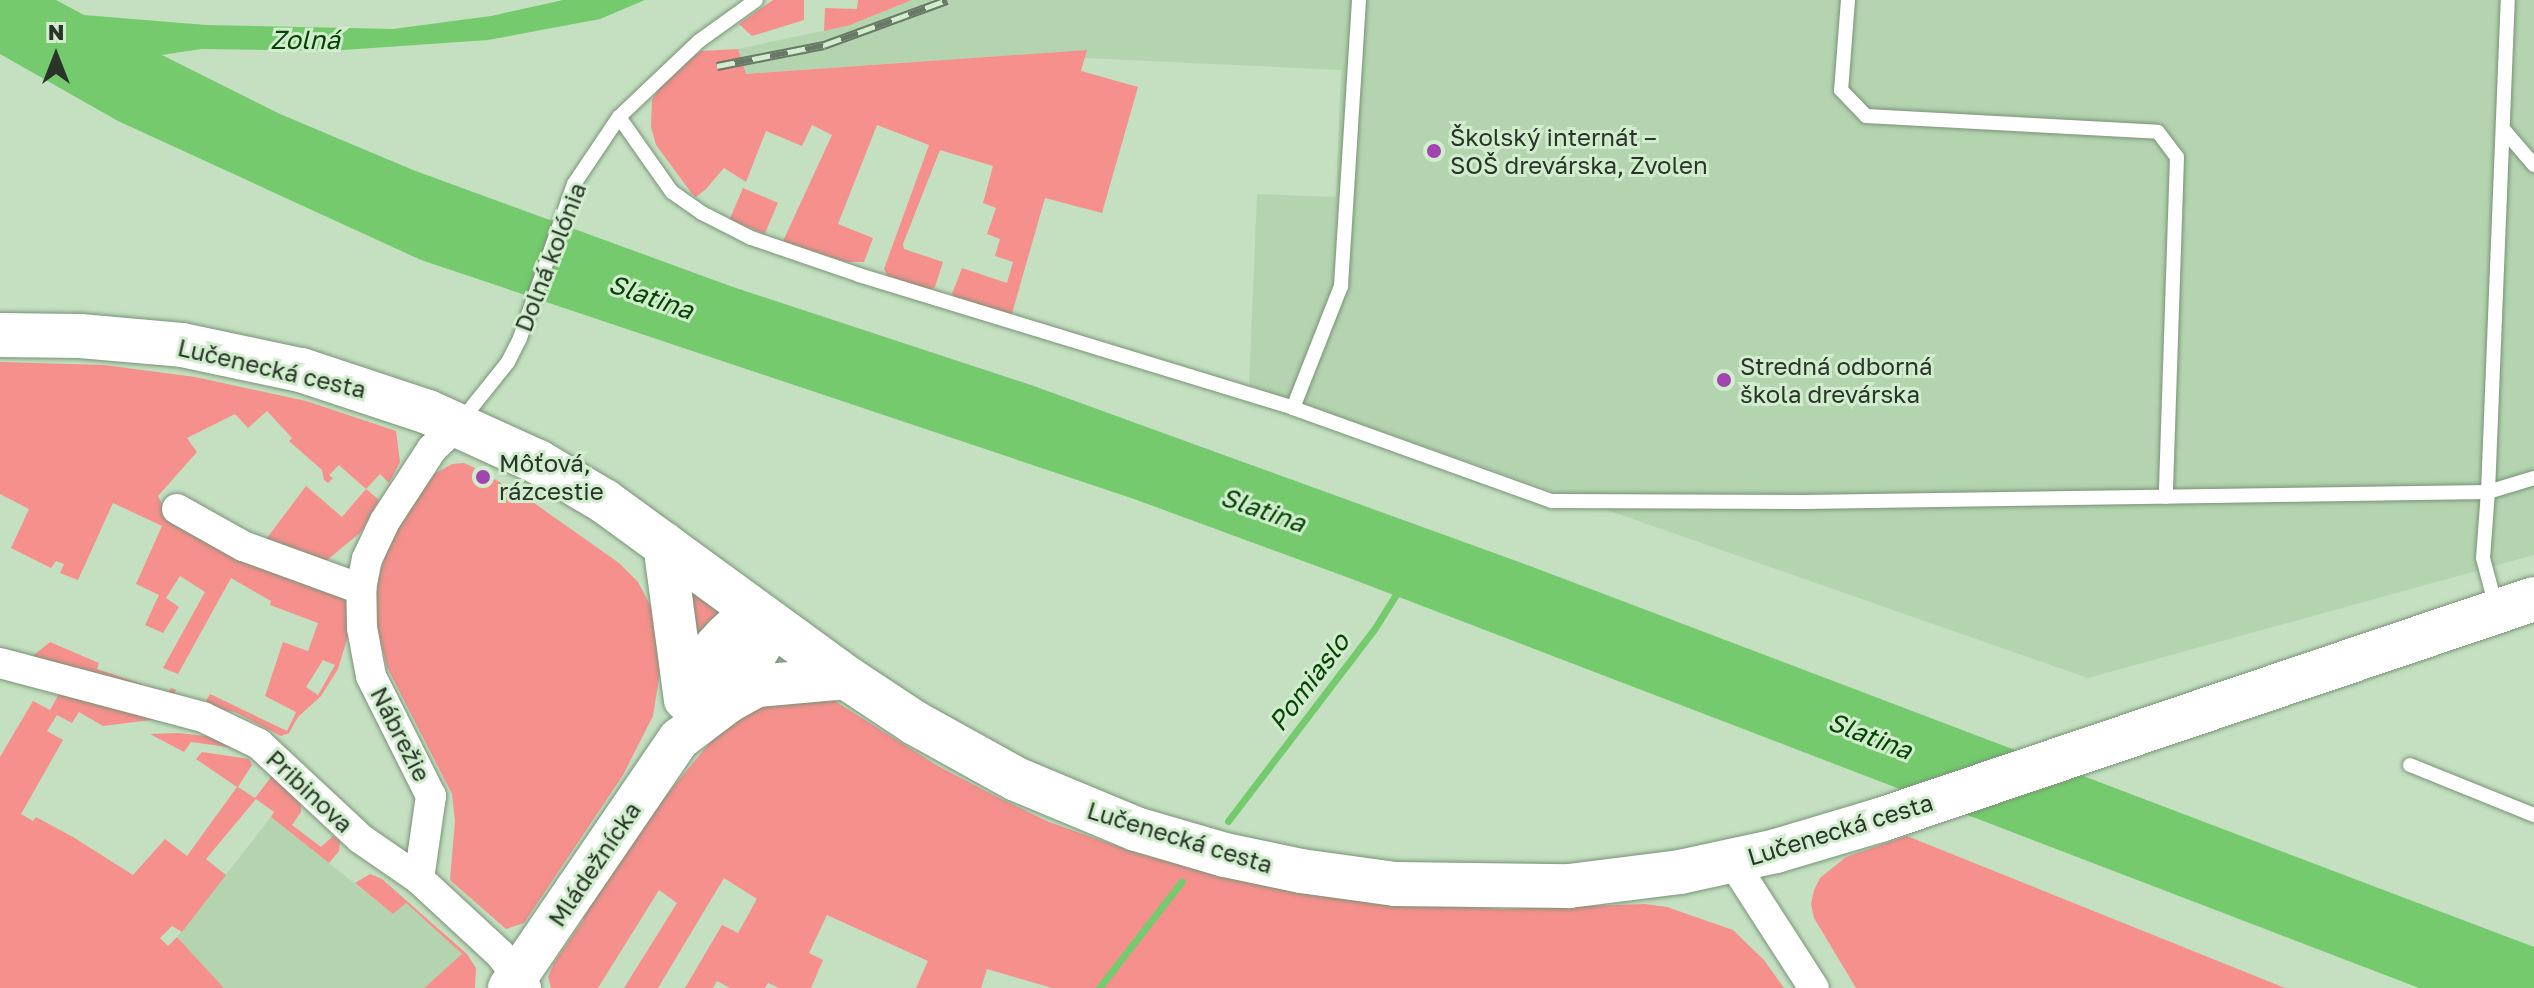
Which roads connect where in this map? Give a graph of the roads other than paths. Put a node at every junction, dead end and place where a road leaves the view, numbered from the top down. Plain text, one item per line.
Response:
1 (756, 0) edge
2 (1359, 0) edge
3 (1848, 0) edge
4 (2508, 0) edge
5 (619, 117) junction
6 (2504, 130) junction
7 (2534, 165) edge
8 (0, 335) edge
9 (1293, 408) junction
10 (457, 425) junction
11 (2534, 478) edge
12 (2488, 492) junction
13 (2166, 497) junction
14 (177, 509) dead end
15 (664, 543) junction
16 (361, 589) junction
17 (2516, 605) edge
18 (763, 616) junction
19 (0, 663) edge
20 (847, 678) junction
21 (685, 695) junction
22 (728, 702) junction
23 (679, 739) junction
24 (2410, 765) dead end
25 (2534, 815) edge
26 (1732, 861) junction
27 (419, 879) junction
28 (518, 984) edge
29 (1814, 988) edge

1 - 5 lane, Dolná kolónia
2 - 9 lane
3 - 13 lane
4 - 6 lane
5 - 9 lane
5 - 10 lane, Dolná kolónia
6 - 7 lane
6 - 12 lane
8 - 10 main road, Lučenecká cesta
9 - 13 lane
10 - 15 main road, Lučenecká cesta
10 - 16 street, Nábrežie
11 - 12 lane
12 - 13 lane
12 - 17 lane
14 - 16 street
15 - 18 main road, Lučenecká cesta
15 - 21 street
16 - 27 street, Nábrežie
17 - 26 main road, Lučenecká cesta
18 - 20 main road, Lučenecká cesta
18 - 21 street
18 - 22 street
19 - 27 street, Pribinova
20 - 22 street
20 - 26 main road, Lučenecká cesta
21 - 23 street
22 - 23 street
23 - 28 street, Mládežnícka
24 - 25 lane
26 - 29 street
27 - 28 street, Pribinova

